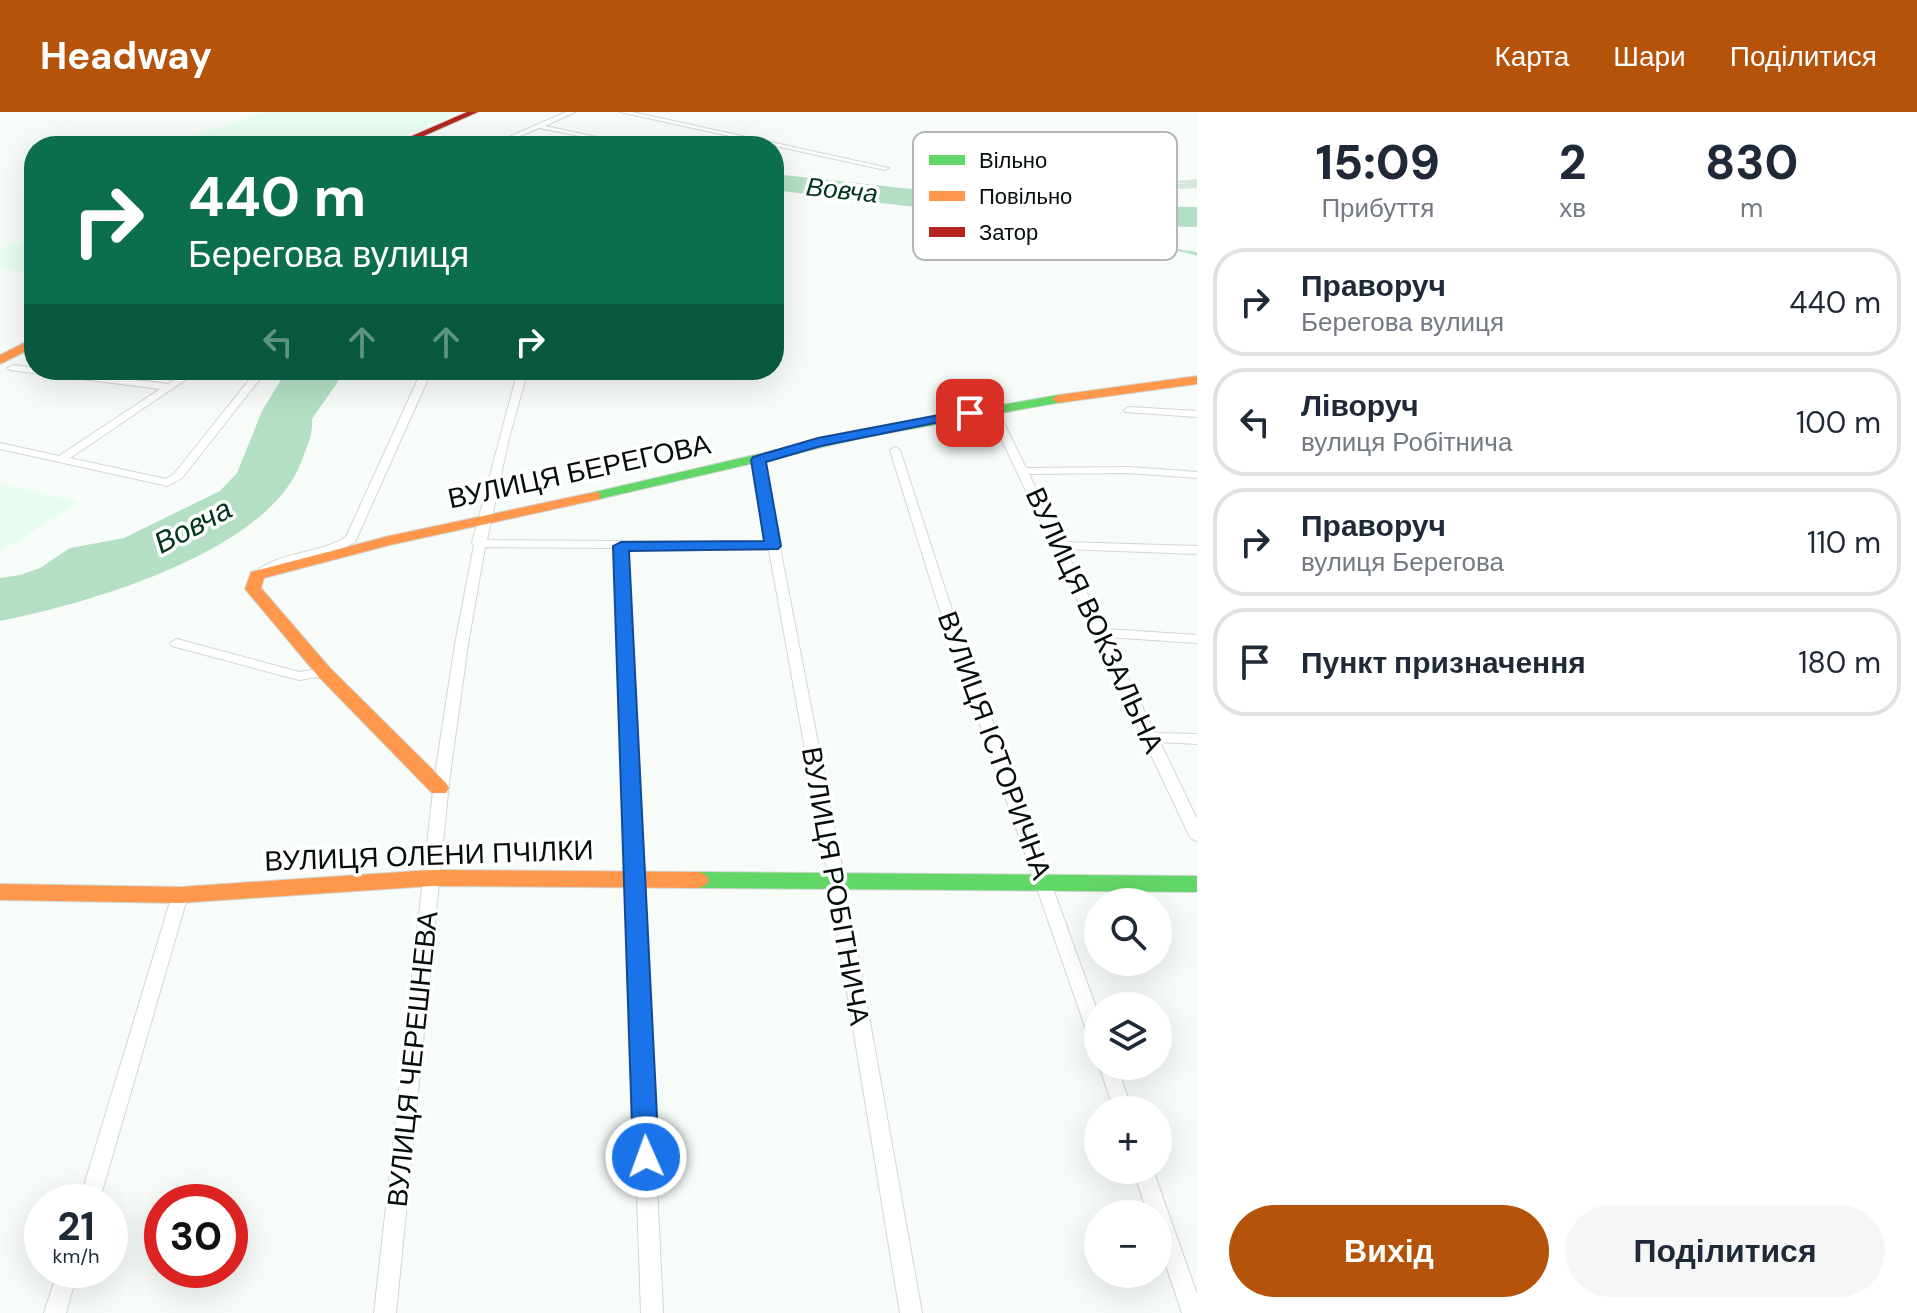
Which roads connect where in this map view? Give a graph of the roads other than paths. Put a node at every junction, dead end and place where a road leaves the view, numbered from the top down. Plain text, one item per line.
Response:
1 (474, 112) edge
2 (572, 112) edge
3 (623, 112) edge
4 (538, 126) junction
5 (417, 136) edge
6 (514, 136) edge
7 (585, 136) edge
8 (735, 136) edge
9 (784, 146) edge
10 (885, 168) dead end
11 (24, 350) edge
12 (7, 364) edge
13 (120, 380) edge
14 (180, 380) edge
15 (254, 380) edge
16 (423, 380) edge
17 (520, 380) edge
18 (1197, 380) edge
19 (170, 387) junction
20 (1000, 407) junction
21 (1129, 410) dead end
22 (1197, 414) edge
23 (0, 446) edge
24 (895, 450) dead end
25 (62, 459) junction
26 (758, 460) junction
27 (1024, 471) junction
28 (1197, 475) edge
29 (484, 522) junction
30 (478, 543) junction
31 (1058, 545) junction
32 (621, 546) junction
33 (773, 546) junction
34 (1197, 550) edge
35 (257, 575) junction
36 (1102, 633) junction
37 (1197, 639) edge
38 (177, 643) dead end
39 (324, 672) junction
40 (1150, 737) junction
41 (1197, 739) edge
42 (439, 788) junction
43 (1197, 835) edge
44 (431, 878) junction
45 (635, 878) junction
46 (837, 882) junction
47 (1045, 883) junction
48 (1197, 884) edge
49 (0, 892) edge
50 (180, 895) junction
51 (1084, 997) edge
52 (94, 1184) edge
53 (1148, 1184) edge
54 (63, 1288) edge
55 (55, 1313) edge
56 (385, 1313) edge
57 (652, 1313) edge
58 (911, 1313) edge
59 (1193, 1313) edge

1 - 5 main road
2 - 4 street
3 - 8 street
4 - 6 street
4 - 7 street
9 - 10 street
11 - 12 main road
13 - 19 street
14 - 19 street
15 - 25 street
16 - 35 street
17 - 29 street, ВУЛИЦЯ ЧЕРЕШНЕВА
18 - 20 main road, ВУЛИЦЯ БЕРЕГОВА
19 - 25 street
20 - 26 main road, ВУЛИЦЯ БЕРЕГОВА
20 - 27 street, ВУЛИЦЯ ВОКЗАЛЬНА
21 - 22 street
23 - 25 street
24 - 47 street, ВУЛИЦЯ ІСТОРИЧНА
26 - 29 main road, ВУЛИЦЯ БЕРЕГОВА
26 - 33 street, ВУЛИЦЯ РОБІТНИЧА
27 - 28 street
27 - 31 street, ВУЛИЦЯ ВОКЗАЛЬНА
29 - 30 street, ВУЛИЦЯ ЧЕРЕШНЕВА
29 - 35 main road, ВУЛИЦЯ БЕРЕГОВА
30 - 32 street
30 - 42 street, ВУЛИЦЯ ЧЕРЕШНЕВА
31 - 34 street
31 - 36 street, ВУЛИЦЯ ВОКЗАЛЬНА
32 - 33 street
32 - 45 street
33 - 46 street, ВУЛИЦЯ РОБІТНИЧА
35 - 39 main road
36 - 37 street
36 - 40 street, ВУЛИЦЯ ВОКЗАЛЬНА
38 - 39 street
39 - 42 main road
40 - 41 street
40 - 43 street, ВУЛИЦЯ ВОКЗАЛЬНА
42 - 44 street, ВУЛИЦЯ ЧЕРЕШНЕВА
44 - 45 main road, ВУЛИЦЯ ОЛЕНИ ПЧІЛКИ
44 - 50 main road, ВУЛИЦЯ ОЛЕНИ ПЧІЛКИ
44 - 56 street, ВУЛИЦЯ ЧЕРЕШНЕВА
45 - 46 main road, ВУЛИЦЯ ОЛЕНИ ПЧІЛКИ
45 - 57 street
46 - 47 main road, ВУЛИЦЯ ОЛЕНИ ПЧІЛКИ
46 - 58 street, ВУЛИЦЯ РОБІТНИЧА
47 - 48 main road, ВУЛИЦЯ ОЛЕНИ ПЧІЛКИ
47 - 51 street, ВУЛИЦЯ ІСТОРИЧНА
49 - 50 main road, ВУЛИЦЯ ОЛЕНИ ПЧІЛКИ
50 - 52 street
53 - 59 street
54 - 55 street

